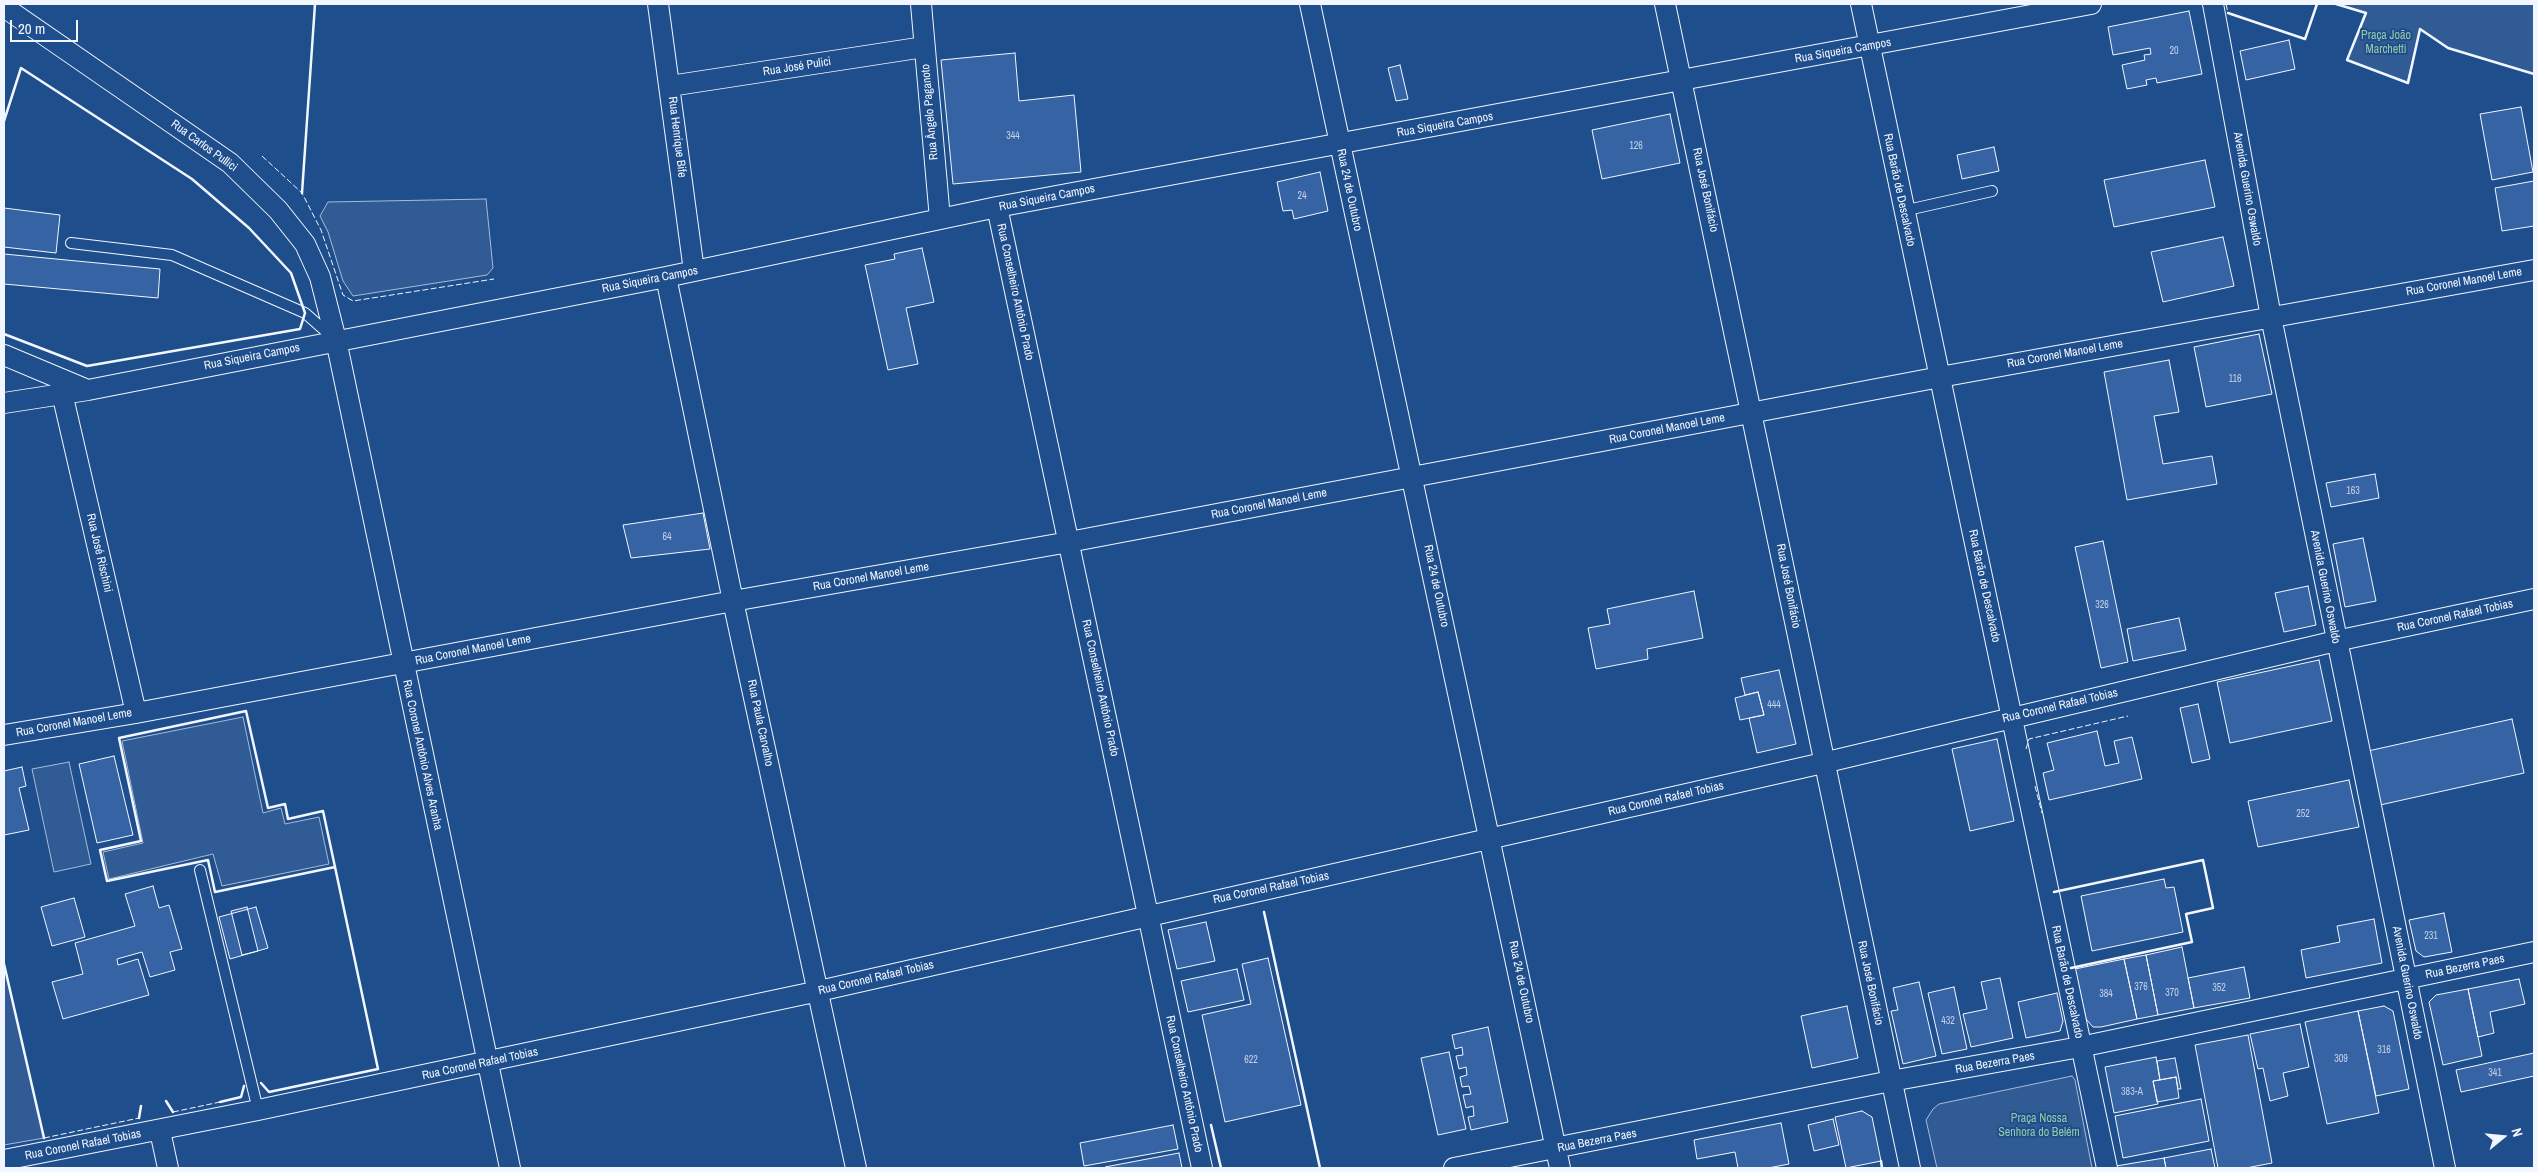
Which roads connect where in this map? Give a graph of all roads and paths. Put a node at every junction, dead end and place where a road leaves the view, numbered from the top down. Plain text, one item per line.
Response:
1 (922, 4) edge
2 (1310, 4) edge
3 (1665, 4) edge
4 (1861, 4) edge
5 (2092, 4) edge
6 (2213, 4) edge
7 (656, 5) edge
8 (4, 7) edge
9 (1869, 46) junction
10 (924, 47) junction
11 (1681, 81) junction
12 (670, 86) junction
13 (1339, 144) junction
14 (1992, 191) dead end
15 (997, 208) junction
16 (1903, 211) junction
17 (940, 219) junction
18 (71, 244) dead end
19 (2534, 270) edge
20 (694, 271) junction
21 (666, 277) junction
22 (2271, 317) junction
23 (336, 340) junction
24 (4, 355) edge
25 (1940, 377) junction
26 (88, 390) junction
27 (62, 393) junction
28 (4, 403) edge
29 (1753, 413) junction
30 (1412, 477) junction
31 (1069, 542) junction
32 (2534, 599) edge
33 (733, 601) junction
34 (2336, 642) junction
35 (403, 664) junction
36 (136, 713) junction
37 (2011, 718) junction
38 (4, 736) edge
39 (1823, 763) junction
40 (1491, 839) junction
41 (200, 870) dead end
42 (1148, 915) junction
43 (2534, 952) edge
44 (2406, 979) junction
45 (819, 991) junction
46 (2080, 1047) junction
47 (486, 1063) junction
48 (1891, 1081) junction
49 (258, 1110) junction
50 (160, 1130) junction
51 (1558, 1159) edge
52 (4, 1160) edge
53 (168, 1168) edge
54 (510, 1168) edge
55 (856, 1168) edge
56 (1202, 1168) edge
57 (1454, 1168) edge
58 (1910, 1168) edge
59 (2107, 1168) edge
60 (2445, 1168) edge

1 - 10 street, Rua Ângelo Paganoto
2 - 13 street, Rua 24 de Outubro
3 - 11 street, Rua José Bonifácio
4 - 9 street, Rua Barão de Descalvado
5 - 9 street, Rua Siqueira Campos
6 - 22 street, Avenida Guerino Oswaldo
7 - 12 street, Rua Henrique Bife
8 - 23 street, Rua Carlos Pullici
9 - 11 street, Rua Siqueira Campos
9 - 16 street, Rua Barão de Descalvado
10 - 12 street, Rua José Pulici
10 - 17 street, Rua Ângelo Paganoto
11 - 13 street, Rua Siqueira Campos
11 - 29 street, Rua José Bonifácio
12 - 20 street, Rua Henrique Bife
13 - 15 street, Rua Siqueira Campos
13 - 30 street, Rua 24 de Outubro
14 - 16 lane
15 - 17 street, Rua Siqueira Campos
15 - 31 street, Rua Conselheiro Antônio Prado
16 - 25 street, Rua Barão de Descalvado
17 - 20 street, Rua Siqueira Campos
18 - 23 lane
19 - 22 street, Rua Coronel Manoel Leme
20 - 21 street, Rua Siqueira Campos
21 - 23 street, Rua Siqueira Campos
21 - 33 street, Rua Paula Carvalho
22 - 25 street, Rua Coronel Manoel Leme
22 - 34 street, Avenida Guerino Oswaldo
23 - 26 street, Rua Siqueira Campos
23 - 35 street, Rua Coronel Antônio Alves Aranha
24 - 26 street
25 - 29 street, Rua Coronel Manoel Leme
25 - 37 street, Rua Barão de Descalvado
26 - 27 street, Rua Siqueira Campos
27 - 28 street, Rua Siqueira Campos
27 - 36 street, Rua José Rischini
29 - 30 street, Rua Coronel Manoel Leme
29 - 39 street, Rua José Bonifácio
30 - 31 street, Rua Coronel Manoel Leme
30 - 40 street, Rua 24 de Outubro
31 - 33 street, Rua Coronel Manoel Leme
31 - 42 street, Rua Conselheiro Antônio Prado
32 - 34 street, Rua Coronel Rafael Tobias
33 - 35 street, Rua Coronel Manoel Leme
33 - 45 street, Rua Paula Carvalho
34 - 37 street, Rua Coronel Rafael Tobias
34 - 44 street, Avenida Guerino Oswaldo
35 - 36 street, Rua Coronel Manoel Leme
35 - 47 street, Rua Coronel Antônio Alves Aranha
36 - 38 street, Rua Coronel Manoel Leme
37 - 39 street, Rua Coronel Rafael Tobias
37 - 46 street, Rua Barão de Descalvado
39 - 40 street, Rua Coronel Rafael Tobias
39 - 48 street, Rua José Bonifácio
40 - 42 street, Rua Coronel Rafael Tobias
40 - 51 street, Rua 24 de Outubro
41 - 49 lane
42 - 45 street, Rua Coronel Rafael Tobias
42 - 56 street, Rua Conselheiro Antônio Prado
43 - 44 street, Rua Bezerra Paes
44 - 46 street, Rua Bezerra Paes
44 - 60 street, Avenida Guerino Oswaldo
45 - 47 street, Rua Coronel Rafael Tobias
45 - 55 street, Rua Paula Carvalho
46 - 48 street, Rua Bezerra Paes
46 - 59 street, Rua Barão de Descalvado
47 - 49 street, Rua Coronel Rafael Tobias
47 - 54 street, Rua Coronel Antônio Alves Aranha
48 - 51 street, Rua Bezerra Paes
48 - 58 street, Rua José Bonifácio
49 - 50 street, Rua Coronel Rafael Tobias
50 - 52 street, Rua Coronel Rafael Tobias
50 - 53 street
51 - 57 street, Rua Bezerra Paes

